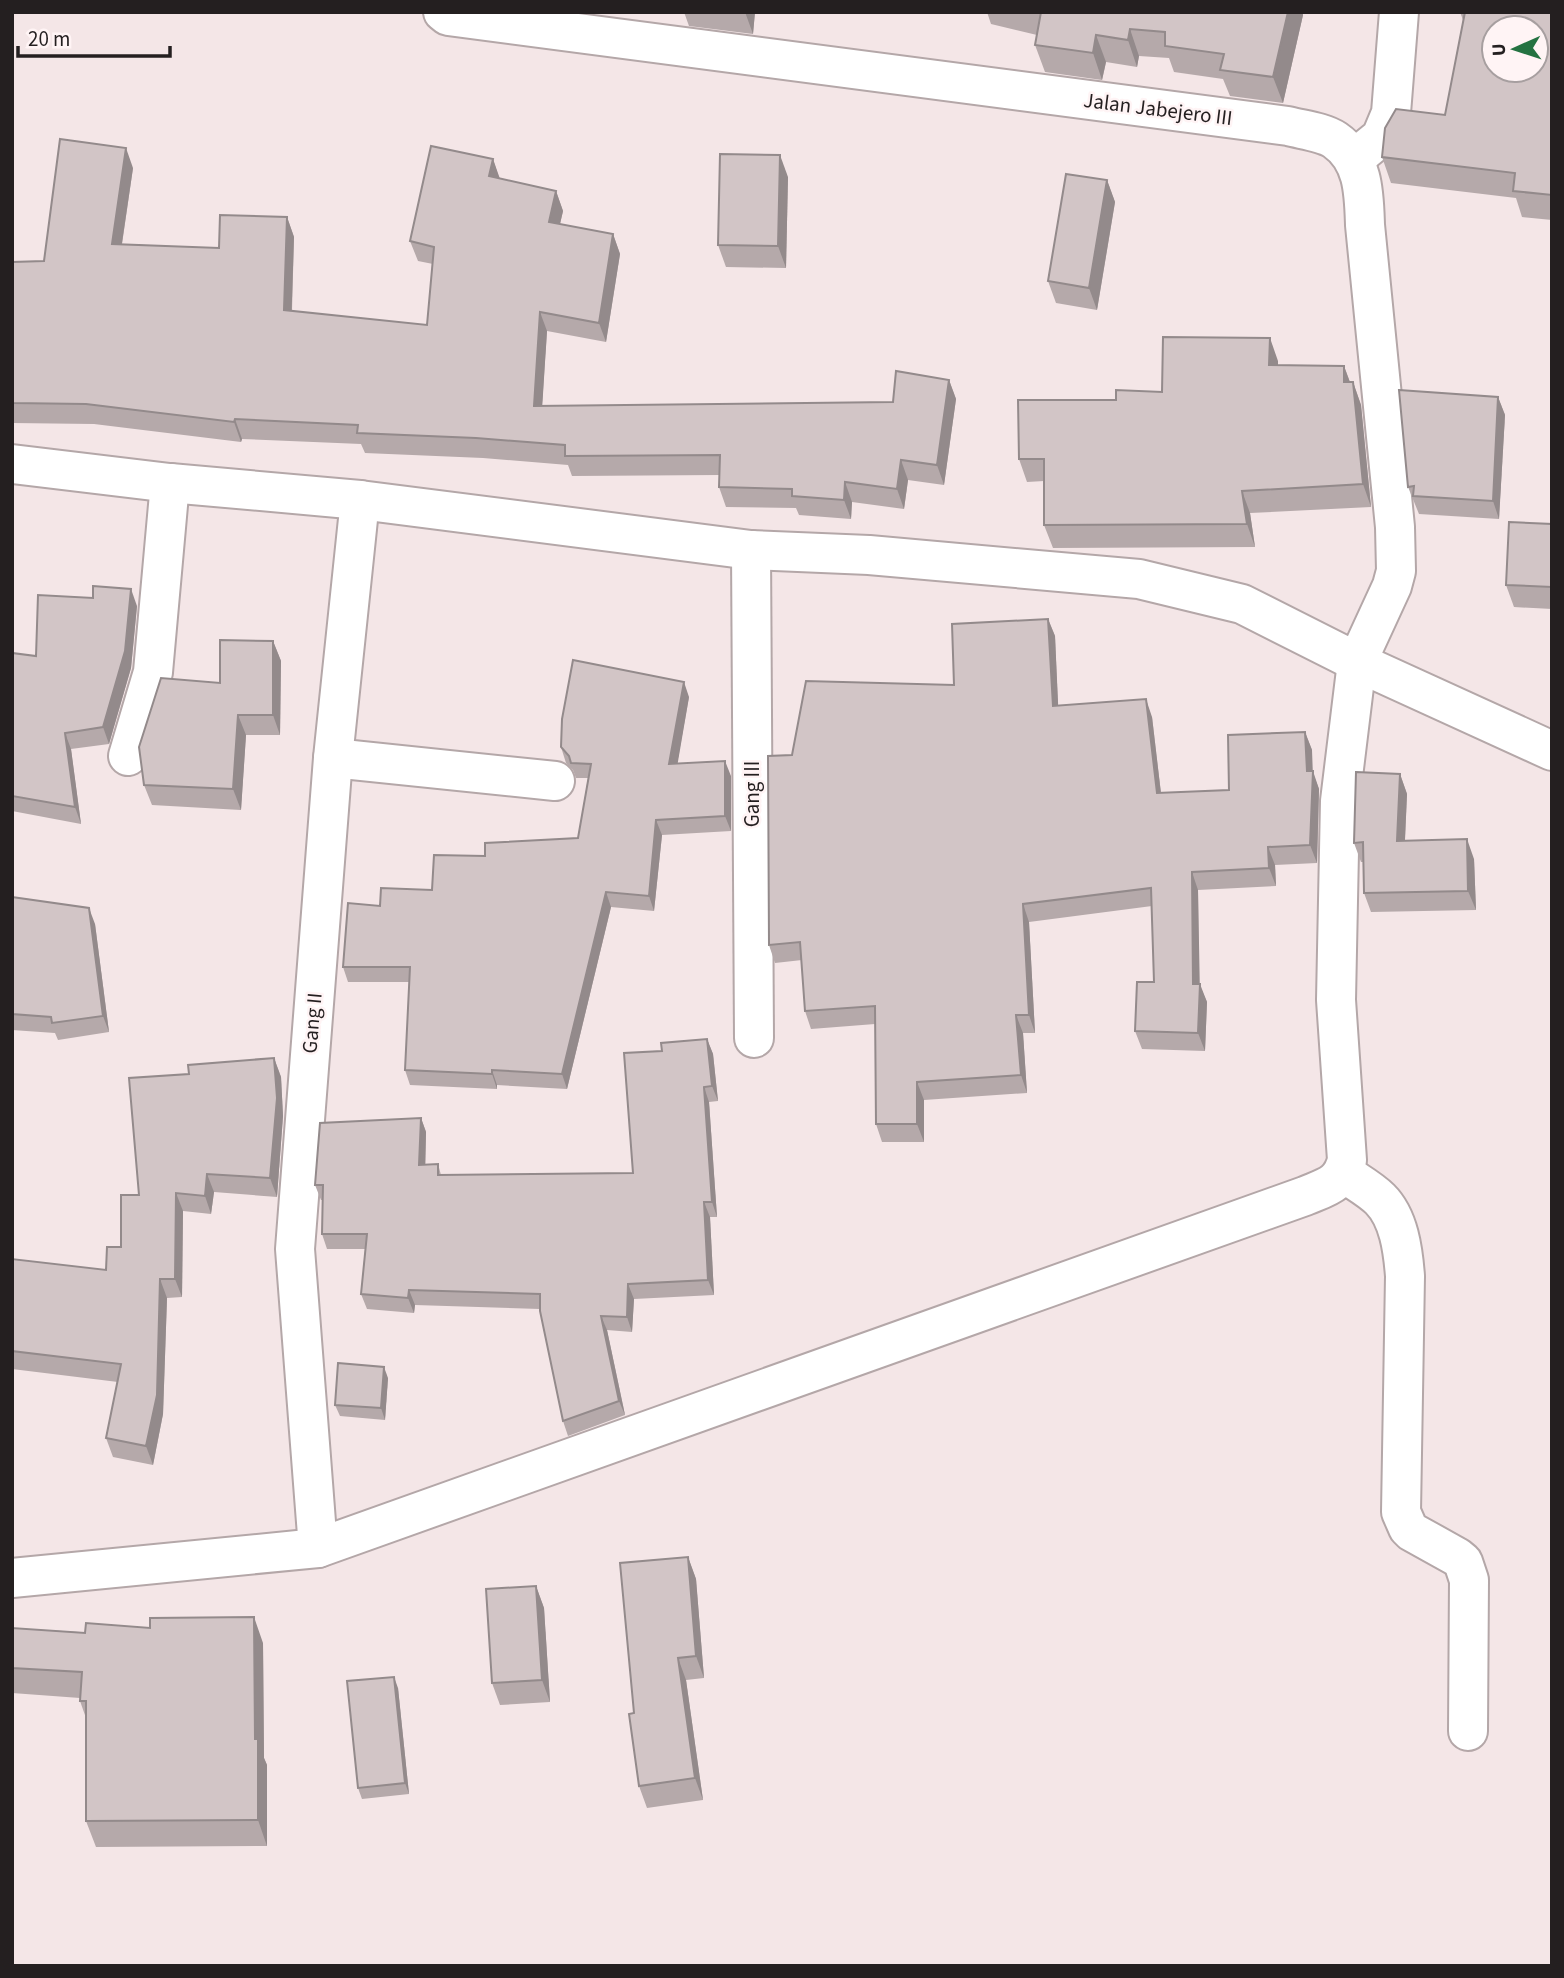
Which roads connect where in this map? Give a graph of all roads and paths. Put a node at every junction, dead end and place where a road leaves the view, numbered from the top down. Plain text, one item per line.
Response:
1 (443, 12) edge
2 (1399, 12) edge
3 (1354, 159) junction
4 (12, 464) edge
5 (170, 483) junction
6 (360, 500) junction
7 (751, 550) junction
8 (1357, 662) junction
9 (1552, 751) edge
10 (128, 756) dead end
11 (333, 758) junction
12 (555, 781) dead end
13 (754, 1038) dead end
14 (1344, 1173) junction
15 (318, 1548) junction
16 (12, 1578) edge
17 (1468, 1731) dead end

1 - 3 street, Jalan Jabejero III
2 - 3 street
3 - 8 street
4 - 5 street
5 - 6 street
5 - 10 street
6 - 7 street
6 - 11 street, Gang II
7 - 8 street
7 - 13 street, Gang III
8 - 9 street
8 - 14 street
11 - 12 street
11 - 15 street, Gang II
14 - 15 street
14 - 17 street
15 - 16 street

